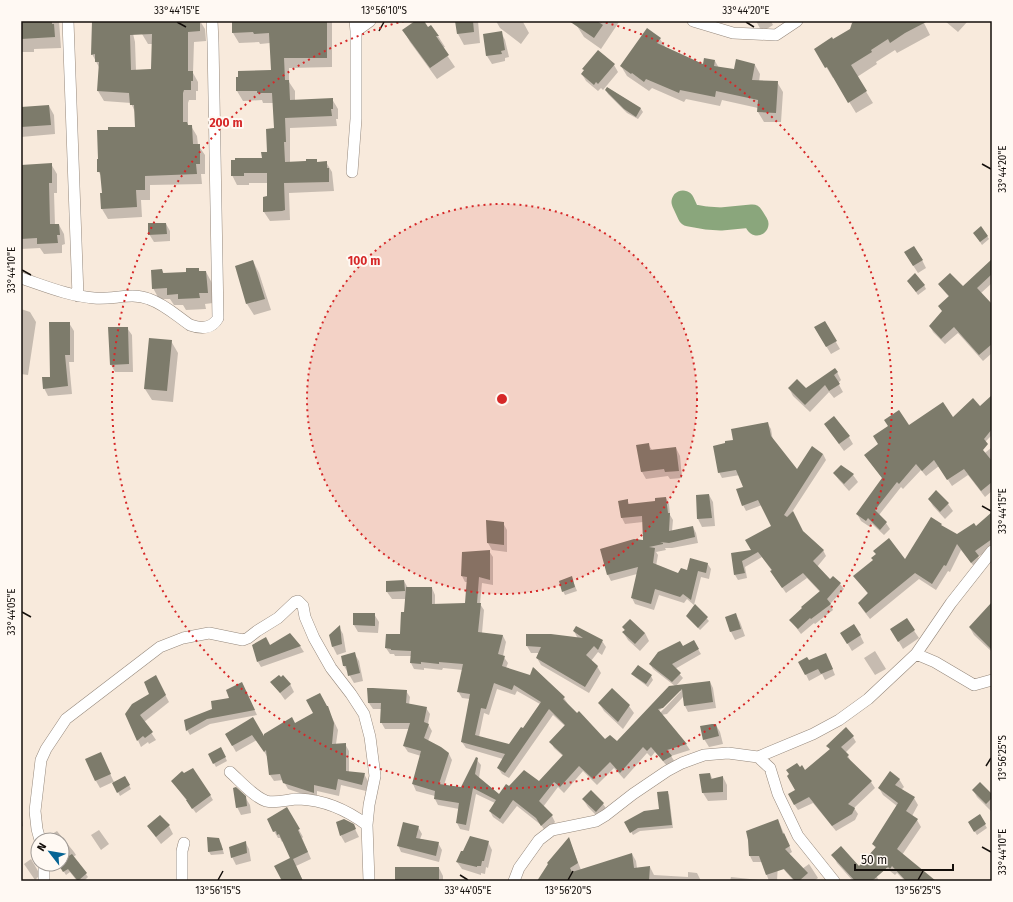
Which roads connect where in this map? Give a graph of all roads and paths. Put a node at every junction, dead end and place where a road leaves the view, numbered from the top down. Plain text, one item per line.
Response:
1 (68, 21) edge
2 (212, 21) edge
3 (370, 21) edge
4 (694, 21) edge
5 (797, 21) edge
6 (355, 26) edge
7 (352, 172) dead end
8 (21, 278) edge
9 (78, 296) junction
10 (992, 551) edge
11 (916, 654) junction
12 (992, 680) edge
13 (758, 757) junction
14 (230, 772) dead end
15 (367, 825) junction
16 (38, 832) edge
17 (184, 843) dead end
18 (182, 881) edge
19 (369, 881) edge
20 (514, 881) edge
21 (834, 881) edge

1 - 9 street
2 - 9 street
3 - 6 street
4 - 5 street
6 - 7 street
8 - 9 street
10 - 11 street
11 - 12 street
11 - 13 street
13 - 20 street
13 - 21 street
14 - 15 street
15 - 16 street
15 - 19 street
17 - 18 street

